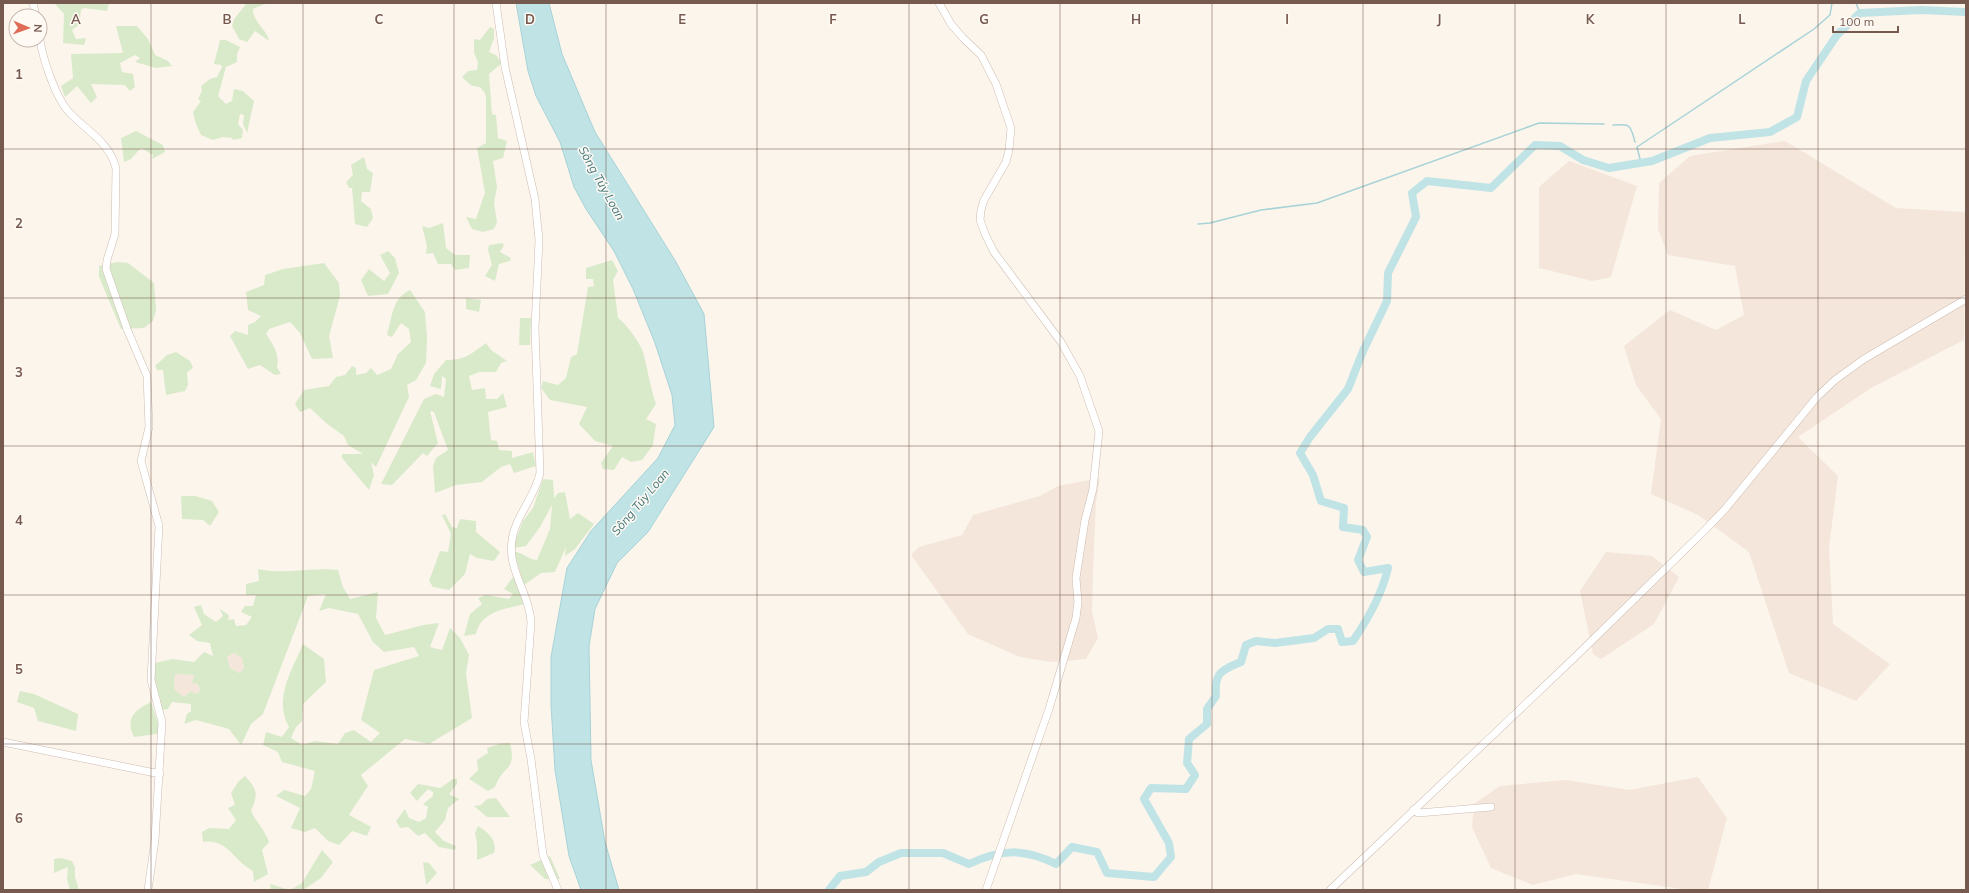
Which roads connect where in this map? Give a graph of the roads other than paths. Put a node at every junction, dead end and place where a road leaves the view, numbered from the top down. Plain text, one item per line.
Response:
1 (496, 3) edge
2 (938, 3) edge
3 (43, 48) edge
4 (1966, 299) edge
5 (3, 742) edge
6 (160, 774) junction
7 (1490, 807) dead end
8 (1413, 810) junction
9 (148, 890) edge
10 (558, 890) edge
11 (986, 890) edge
12 (1330, 890) edge

1 - 10 street
2 - 11 street
3 - 6 street
4 - 8 street
5 - 6 street
6 - 9 street
7 - 8 street
8 - 12 street

